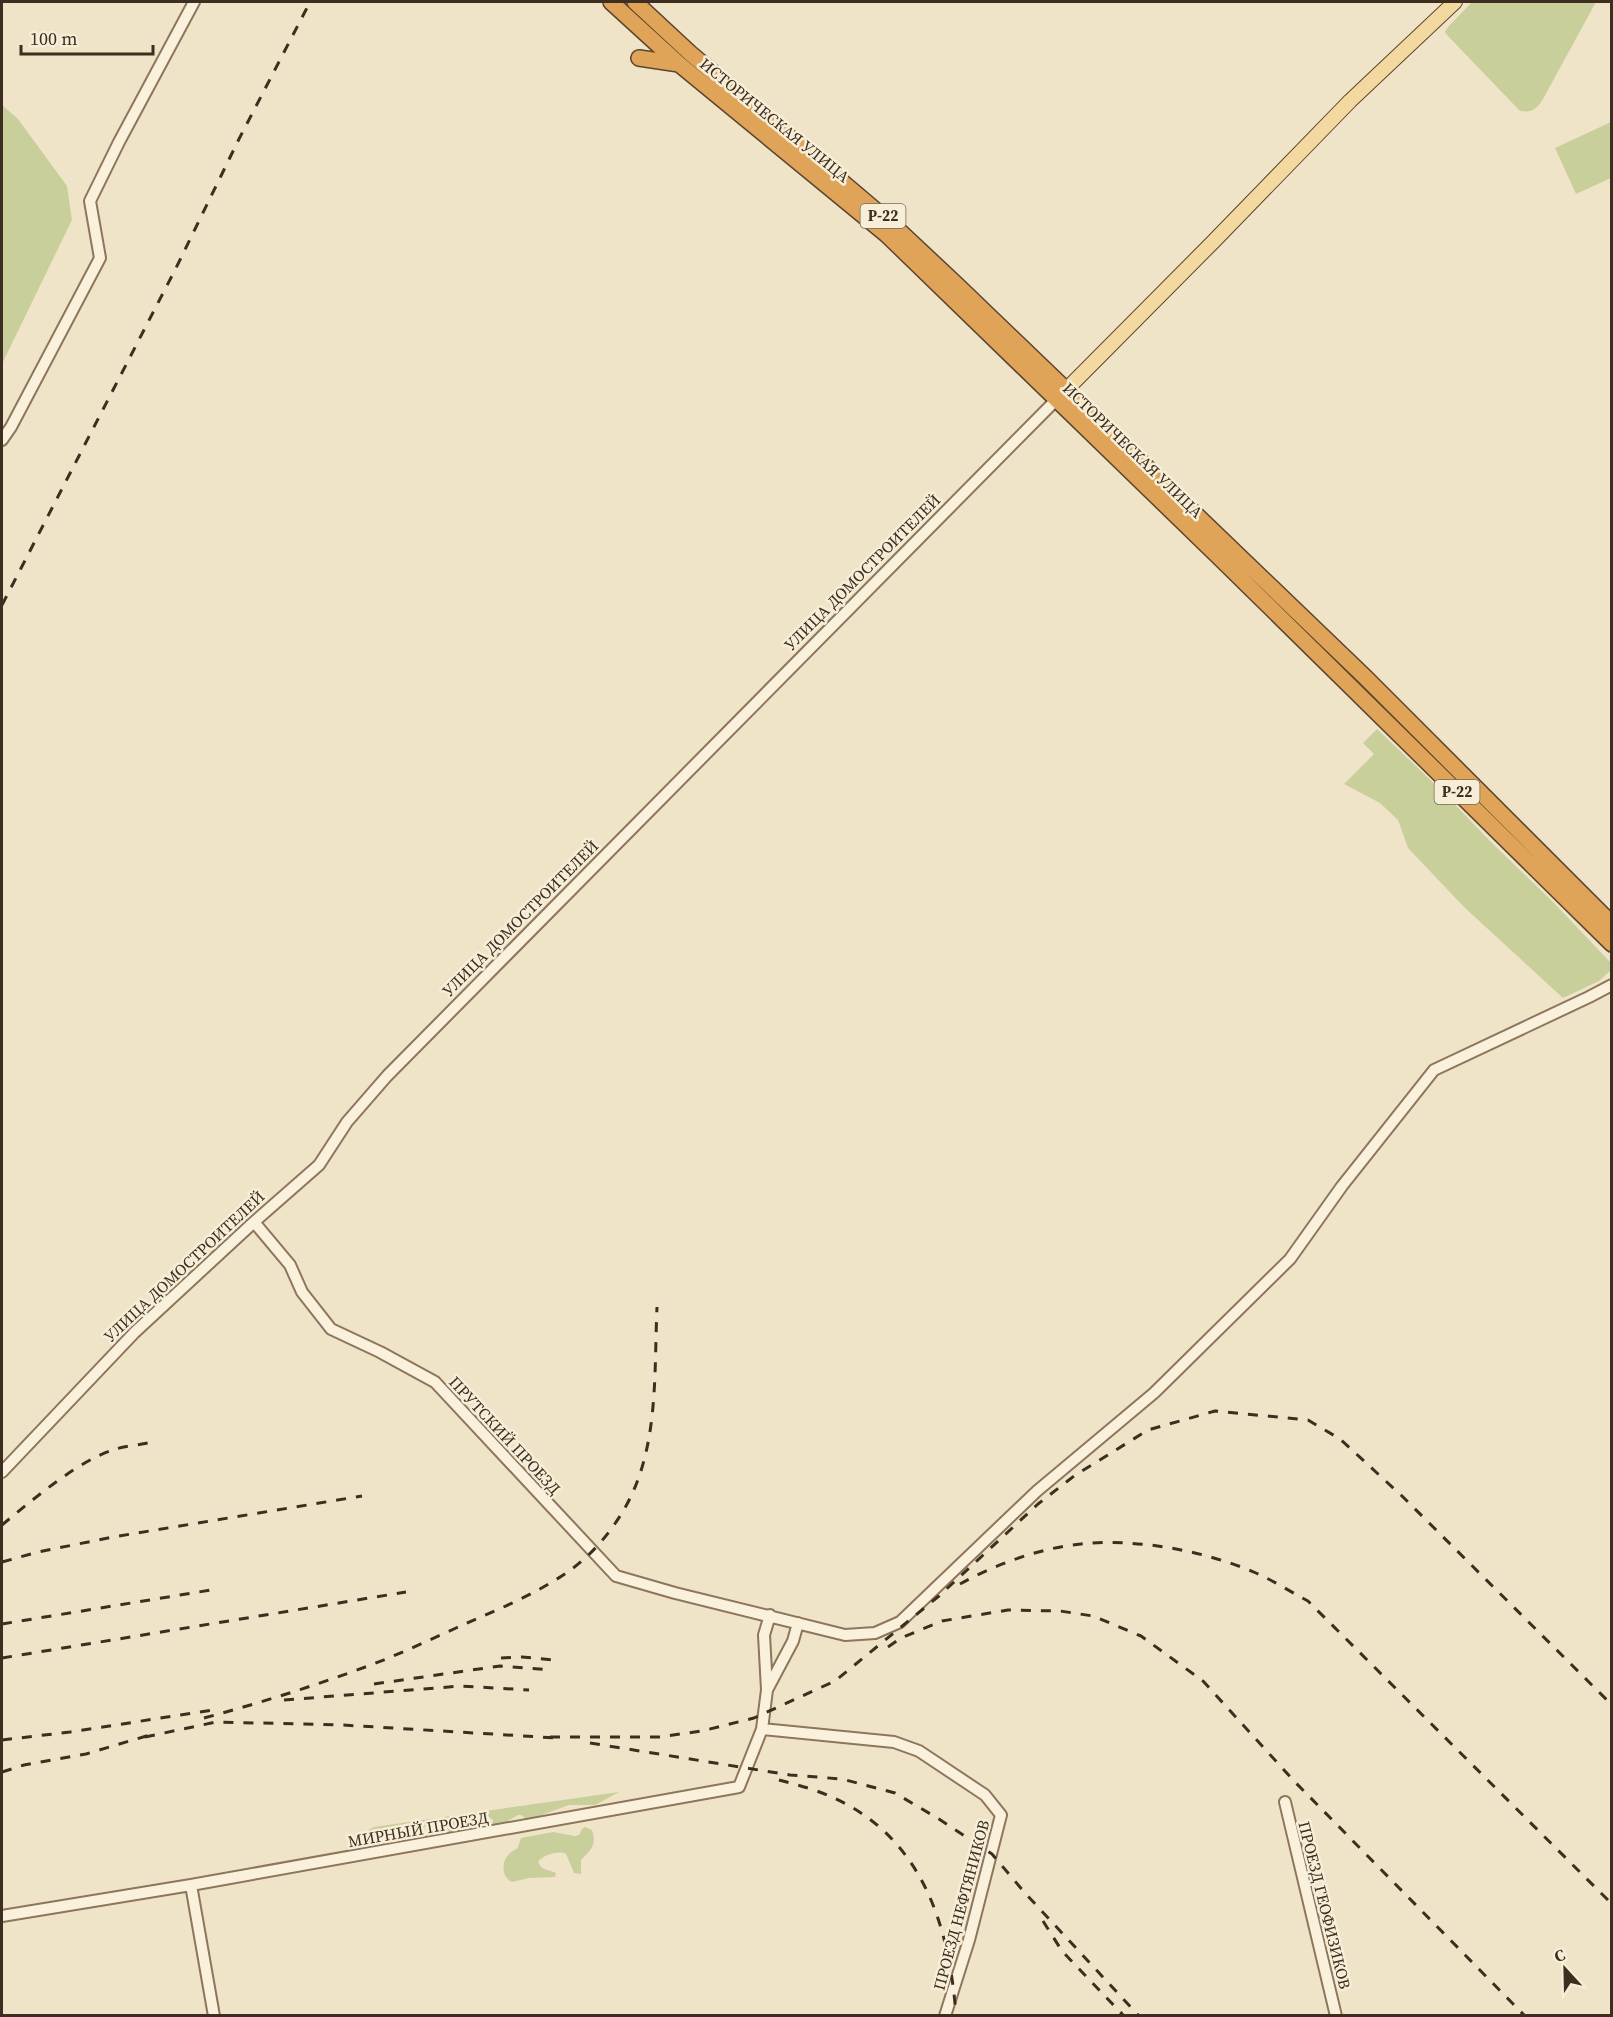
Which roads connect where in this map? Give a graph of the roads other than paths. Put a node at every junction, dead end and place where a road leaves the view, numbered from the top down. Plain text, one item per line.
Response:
1 (194, 2) edge
2 (611, 2) edge
3 (635, 2) edge
4 (1455, 2) edge
5 (637, 26) junction
6 (679, 64) junction
7 (1067, 389) junction
8 (1056, 400) junction
9 (2, 440) edge
10 (1611, 924) edge
11 (1611, 944) edge
12 (1611, 985) edge
13 (254, 1222) junction
14 (2, 1472) edge
15 (770, 1615) junction
16 (798, 1623) junction
17 (767, 1690) junction
18 (762, 1729) junction
19 (1285, 1802) dead end
20 (191, 1885) junction
21 (2, 1916) edge
22 (214, 2016) edge
23 (945, 2016) edge
24 (1336, 2016) edge

1 - 9 street
2 - 5 highway, ИСТОРИЧЕСКАЯ УЛИЦА / Р-22
3 - 7 highway, ИСТОРИЧЕСКАЯ УЛИЦА / Р-22
4 - 7 main road, УЛИЦА ДОМОСТРОИТЕЛЕЙ
5 - 6 highway, ИСТОРИЧЕСКАЯ УЛИЦА / Р-22
5 - 6 highway
6 - 8 highway, ИСТОРИЧЕСКАЯ УЛИЦА / Р-22
7 - 8 main road, УЛИЦА ДОМОСТРОИТЕЛЕЙ
7 - 10 highway, ИСТОРИЧЕСКАЯ УЛИЦА / Р-22
8 - 11 highway, ИСТОРИЧЕСКАЯ УЛИЦА / Р-22
8 - 13 street, УЛИЦА ДОМОСТРОИТЕЛЕЙ
12 - 16 street, ПРУТСКИЙ ПРОЕЗД
13 - 14 street, УЛИЦА ДОМОСТРОИТЕЛЕЙ
13 - 15 street, ПРУТСКИЙ ПРОЕЗД
15 - 16 street, ПРУТСКИЙ ПРОЕЗД
15 - 17 street
16 - 17 street
17 - 18 street, МИРНЫЙ ПРОЕЗД
18 - 20 street, МИРНЫЙ ПРОЕЗД
18 - 23 street, ПРОЕЗД НЕФТЯНИКОВ
19 - 24 street, ПРОЕЗД ГЕОФИЗИКОВ
20 - 21 street, МИРНЫЙ ПРОЕЗД
20 - 22 street

